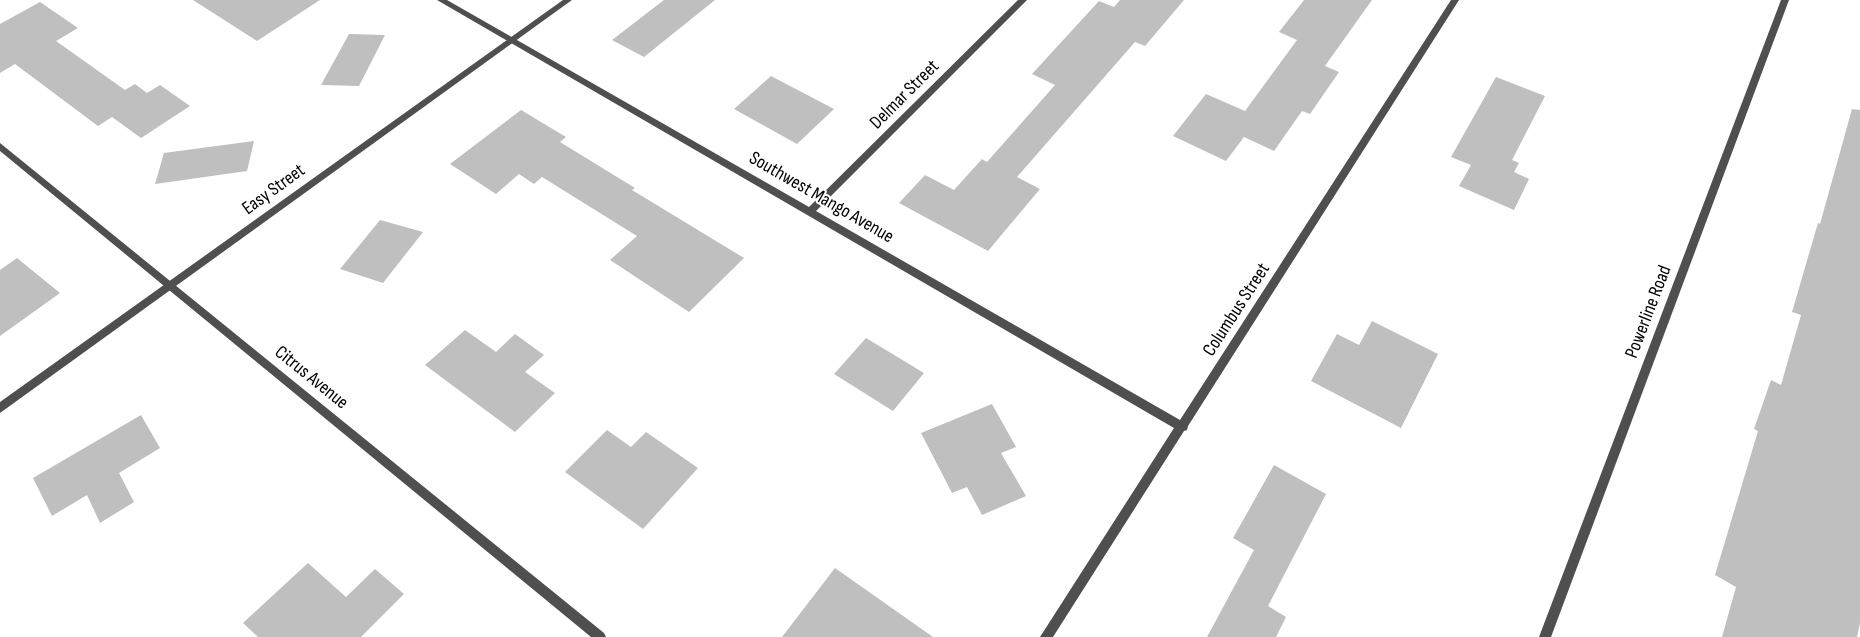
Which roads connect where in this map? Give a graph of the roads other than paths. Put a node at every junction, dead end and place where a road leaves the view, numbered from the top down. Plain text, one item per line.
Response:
1 (441, 0) edge
2 (568, 0) edge
3 (1023, 0) edge
4 (1455, 0) edge
5 (1785, 0) edge
6 (512, 40) junction
7 (0, 146) edge
8 (810, 212) junction
9 (170, 286) junction
10 (0, 408) edge
11 (1183, 427) junction
12 (600, 637) edge
13 (1046, 637) edge
14 (1546, 637) edge

1 - 6 street, Southwest Mango Avenue
2 - 6 street, Easy Street
3 - 8 street, Delmar Street
4 - 11 street, Columbus Street
5 - 14 street, Powerline Road
6 - 8 street, Southwest Mango Avenue
6 - 9 street, Easy Street
7 - 9 street, Citrus Avenue
8 - 11 street, Southwest Mango Avenue
9 - 10 street, Easy Street
9 - 12 street, Citrus Avenue
11 - 13 street, Columbus Street

